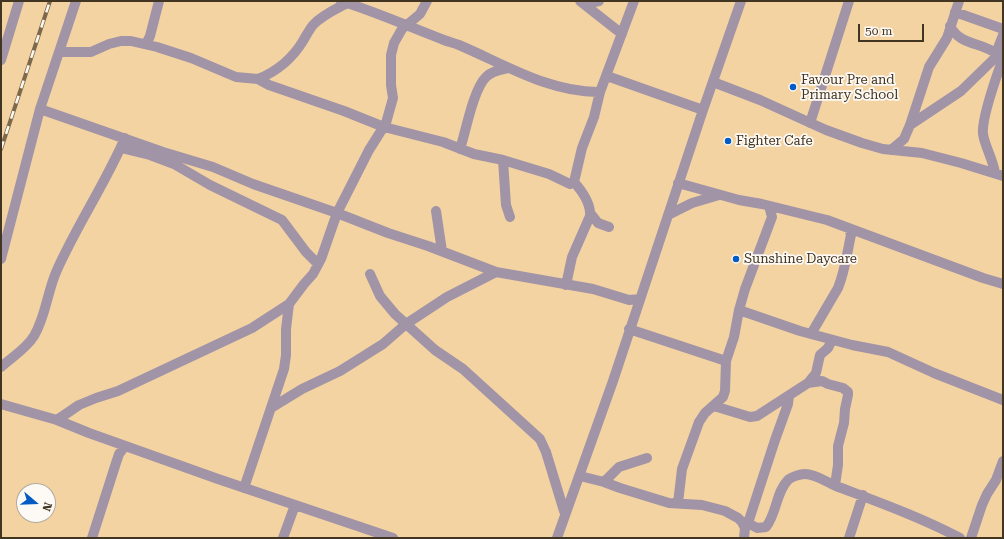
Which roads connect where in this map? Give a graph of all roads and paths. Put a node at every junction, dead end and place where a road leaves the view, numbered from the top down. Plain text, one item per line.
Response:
1 (19, 1) edge
2 (76, 1) edge
3 (159, 1) edge
4 (427, 1) edge
5 (599, 1) edge
6 (634, 1) edge
7 (741, 1) edge
8 (849, 1) edge
9 (959, 1) edge
10 (344, 2) edge
11 (582, 3) edge
12 (955, 12) junction
13 (407, 25) junction
14 (950, 26) junction
15 (1003, 30) edge
16 (622, 34) junction
17 (1003, 35) edge
18 (146, 44) junction
19 (59, 52) junction
20 (1000, 54) edge
21 (1, 60) edge
22 (509, 68) junction
23 (607, 76) junction
24 (258, 79) junction
25 (713, 82) junction
26 (600, 92) junction
27 (40, 109) junction
28 (703, 110) junction
29 (810, 123) junction
30 (910, 125) junction
31 (384, 127) junction
32 (123, 143) junction
33 (460, 148) junction
34 (891, 150) junction
35 (503, 160) junction
36 (999, 175) edge
37 (574, 182) junction
38 (678, 183) junction
39 (719, 195) junction
40 (769, 206) junction
41 (436, 211) dead end
42 (337, 213) junction
43 (591, 214) junction
44 (668, 215) junction
45 (510, 217) dead end
46 (610, 227) dead end
47 (849, 229) junction
48 (442, 251) junction
49 (1, 259) edge
50 (318, 264) junction
51 (496, 272) junction
52 (370, 274) dead end
53 (1003, 284) edge
54 (566, 285) junction
55 (640, 299) junction
56 (289, 304) junction
57 (739, 310) junction
58 (406, 324) junction
59 (629, 329) junction
60 (811, 334) junction
61 (832, 340) junction
62 (726, 361) junction
63 (1, 367) edge
64 (808, 384) junction
65 (789, 396) junction
66 (1003, 400) edge
67 (1, 404) edge
68 (714, 406) junction
69 (272, 408) junction
70 (57, 420) junction
71 (125, 446) junction
72 (646, 458) dead end
73 (1003, 461) edge
74 (580, 476) junction
75 (604, 482) junction
76 (835, 486) junction
77 (244, 488) junction
78 (863, 495) junction
79 (678, 503) junction
80 (295, 505) junction
81 (564, 511) dead end
82 (746, 530) edge
83 (92, 538) edge
84 (283, 538) edge
85 (392, 538) edge
86 (557, 538) edge
87 (849, 538) edge
88 (960, 538) edge
89 (971, 538) edge

1 - 21 street
2 - 19 street
3 - 18 street
4 - 13 street
5 - 11 street
6 - 16 street
7 - 25 street
8 - 29 street
9 - 12 street
10 - 13 street
10 - 24 street
11 - 16 street
12 - 14 street
12 - 15 street
13 - 22 street
13 - 31 street
14 - 20 street
14 - 30 street
16 - 23 street
17 - 20 street
18 - 19 street
18 - 24 street
19 - 27 street
20 - 30 street
20 - 36 street
22 - 26 street
22 - 33 street
23 - 26 street
23 - 28 street
24 - 31 street
25 - 28 street
25 - 29 street
26 - 37 street
27 - 32 street
27 - 49 street
28 - 38 street
29 - 34 street
30 - 34 street
31 - 33 street
31 - 42 street
32 - 42 street
32 - 50 street
32 - 63 street
33 - 35 street
34 - 36 street
35 - 37 street
35 - 45 street
37 - 43 street
38 - 39 street
38 - 44 street
39 - 40 street
39 - 44 street
40 - 47 street
40 - 57 street
41 - 48 street
42 - 48 street
42 - 50 street
43 - 46 street
43 - 54 street
44 - 55 street
47 - 53 street
47 - 60 street
48 - 51 street
50 - 56 street
51 - 54 street
51 - 58 street
52 - 58 street
54 - 55 street
55 - 59 street
56 - 69 street
56 - 70 street
57 - 60 street
57 - 62 street
58 - 69 street
58 - 81 street
59 - 62 street
59 - 74 street
60 - 61 street
61 - 64 street
61 - 66 street
62 - 68 street
64 - 65 street
64 - 76 street
65 - 68 street
65 - 82 street
67 - 70 street
68 - 79 street
69 - 77 street
70 - 71 street
71 - 77 street
71 - 83 street
72 - 75 street
73 - 89 street
74 - 75 street
74 - 86 street
75 - 79 street
76 - 78 street
76 - 82 street
77 - 80 street
78 - 87 street
78 - 88 street
79 - 82 street
80 - 84 street
80 - 85 street

